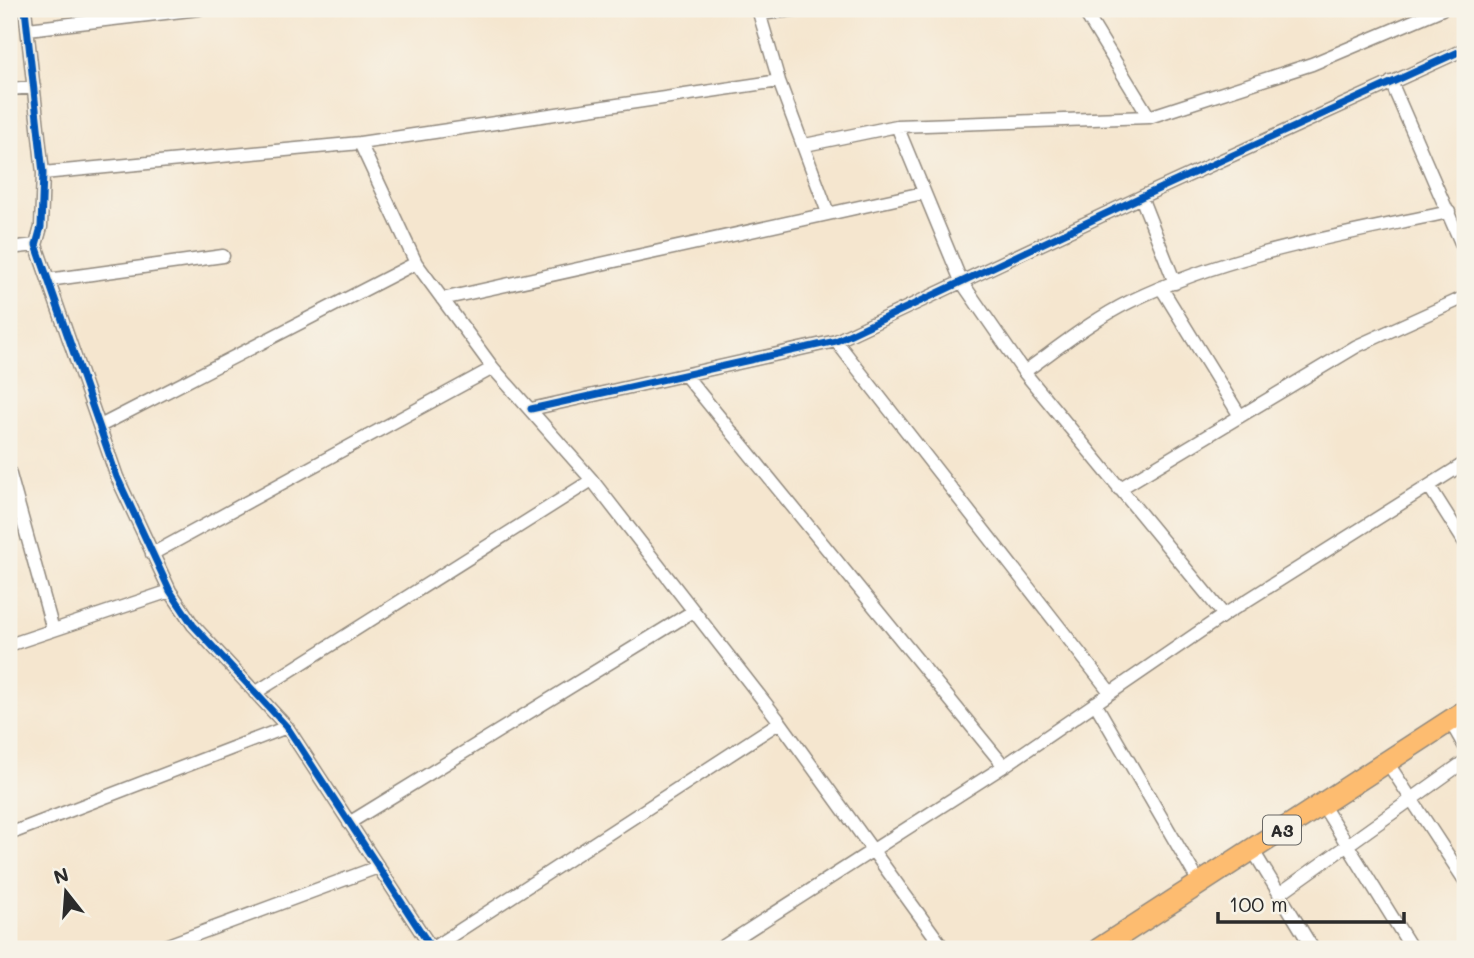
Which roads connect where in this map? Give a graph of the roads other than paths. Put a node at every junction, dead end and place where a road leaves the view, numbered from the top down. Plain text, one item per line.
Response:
1 (26, 9) edge
2 (199, 9) edge
3 (800, 9) edge
4 (1083, 9) edge
5 (1442, 9) edge
6 (759, 11) edge
7 (28, 29) junction
8 (1465, 49) edge
9 (779, 81) junction
10 (1391, 82) junction
11 (34, 87) junction
12 (9, 89) edge
13 (1149, 117) junction
14 (897, 126) junction
15 (360, 142) junction
16 (805, 145) junction
17 (43, 173) junction
18 (923, 193) junction
19 (1141, 197) junction
20 (1449, 212) junction
21 (828, 213) junction
22 (36, 245) junction
23 (9, 248) edge
24 (1465, 252) edge
25 (223, 256) dead end
26 (416, 262) junction
27 (48, 280) junction
28 (961, 281) junction
29 (1175, 283) junction
30 (1162, 289) junction
31 (1465, 297) edge
32 (442, 299) junction
33 (836, 341) junction
34 (493, 368) junction
35 (1024, 372) junction
36 (686, 376) junction
37 (531, 409) junction
38 (1240, 416) junction
39 (100, 426) junction
40 (1465, 463) edge
41 (9, 471) edge
42 (592, 480) junction
43 (1429, 486) junction
44 (1119, 489) junction
45 (1465, 543) edge
46 (152, 554) junction
47 (170, 591) junction
48 (692, 611) junction
49 (1224, 615) junction
50 (54, 630) junction
51 (9, 645) edge
52 (1110, 692) junction
53 (256, 693) junction
54 (1095, 703) junction
55 (1458, 716) edge
56 (780, 722) junction
57 (287, 727) junction
58 (1465, 747) edge
59 (1465, 761) edge
60 (1387, 762) junction
61 (1004, 766) junction
62 (1411, 799) junction
63 (1322, 804) junction
64 (349, 823) junction
65 (9, 834) edge
66 (1347, 845) junction
67 (1252, 849) junction
68 (875, 850) junction
69 (378, 867) junction
70 (1465, 881) edge
71 (1200, 884) junction
72 (1279, 894) junction
73 (1113, 946) edge
74 (157, 949) edge
75 (432, 949) edge
76 (719, 949) edge
77 (944, 949) edge
78 (1313, 949) edge
79 (1412, 949) edge

1 - 7 street
2 - 7 street
3 - 6 street
4 - 13 street
5 - 13 street
6 - 9 street
7 - 11 street
8 - 10 street
9 - 15 street
9 - 16 street
10 - 19 street
10 - 20 street
11 - 12 street
11 - 17 street
13 - 14 street
14 - 16 street
14 - 18 street
15 - 17 street
15 - 26 street
16 - 21 street
17 - 22 street
18 - 21 street
18 - 28 street
19 - 28 street
19 - 29 street
20 - 24 street
20 - 29 street
21 - 32 street
22 - 23 street
22 - 27 street
25 - 27 street
26 - 32 street
26 - 39 street
27 - 39 street
28 - 33 street
28 - 35 street
29 - 30 street
30 - 35 street
30 - 38 street
31 - 38 street
32 - 34 street
33 - 36 street
33 - 52 street
34 - 37 street
34 - 46 street
35 - 44 street
36 - 37 street
36 - 61 street
37 - 42 street
38 - 44 street
39 - 46 street
40 - 43 street
41 - 50 street
42 - 48 street
42 - 53 street
43 - 45 street
43 - 49 street
44 - 49 street
46 - 47 street
47 - 50 street
47 - 53 street
48 - 56 street
48 - 64 street
49 - 52 street
50 - 51 street
52 - 54 street
53 - 57 street
54 - 61 street
54 - 71 street
55 - 58 street
55 - 60 highway, A3
56 - 68 street
56 - 75 street
57 - 64 street
57 - 65 street
59 - 62 street
60 - 62 street
60 - 63 highway, A3
61 - 68 street
62 - 66 street
62 - 70 street
63 - 66 street
63 - 67 highway, A3
64 - 69 street
66 - 72 street
66 - 79 street
67 - 71 highway, A3
67 - 72 street
68 - 76 street
68 - 77 street
69 - 74 street
69 - 75 street
71 - 73 highway, A3
72 - 78 street

